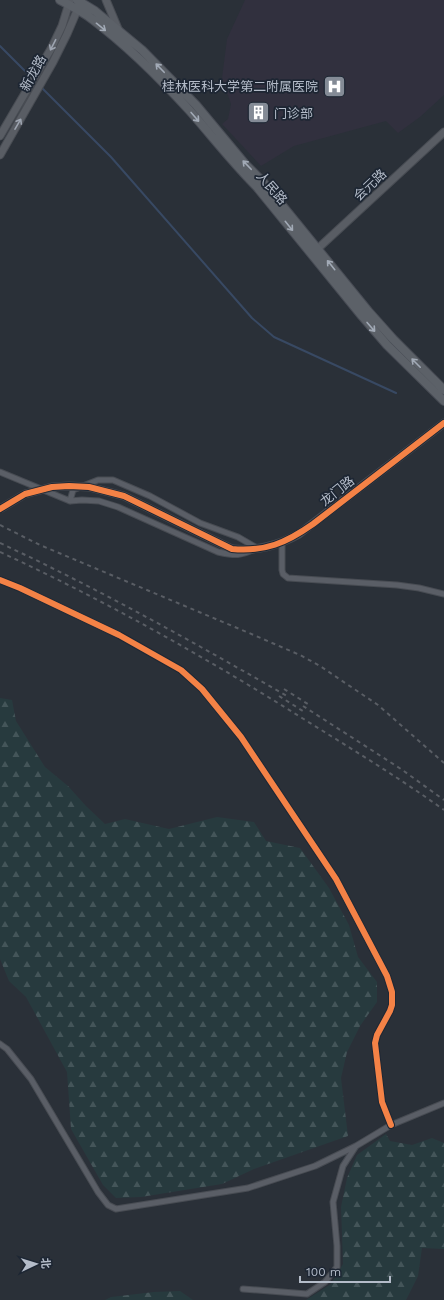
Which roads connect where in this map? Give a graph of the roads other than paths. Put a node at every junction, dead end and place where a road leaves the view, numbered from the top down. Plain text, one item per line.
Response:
1 (60, 0) edge
2 (106, 0) edge
3 (80, 1) edge
4 (70, 2) edge
5 (77, 10) junction
6 (119, 31) junction
7 (444, 132) edge
8 (0, 136) edge
9 (0, 155) edge
10 (315, 252) junction
11 (444, 390) edge
12 (444, 401) edge
13 (444, 423) edge
14 (0, 472) edge
15 (70, 501) junction
16 (0, 509) edge
17 (282, 543) junction
18 (257, 548) junction
19 (0, 580) edge
20 (444, 594) edge
21 (0, 1044) edge
22 (444, 1102) edge
23 (391, 1125) junction
24 (356, 1146) junction
25 (243, 1289) dead end

1 - 4 main road, 人民路
2 - 6 street
3 - 5 street, 新龙路
3 - 6 main road, 人民路
4 - 5 main road, 人民路
4 -> 8 street, 新龙路
9 -> 5 street, 新龙路
5 -> 10 main road, 人民路
10 -> 6 main road, 人民路
7 - 10 street, 会元路
11 -> 10 main road, 人民路
10 -> 12 main road, 人民路
13 - 17 street, 龙门路
14 - 15 street
15 - 18 street
15 - 18 street
16 - 18 street, 龙门路, bridge
17 - 18 street, 龙门路
17 - 20 street
19 - 23 street
21 - 24 street
22 - 23 street
23 - 24 street
24 - 25 street

